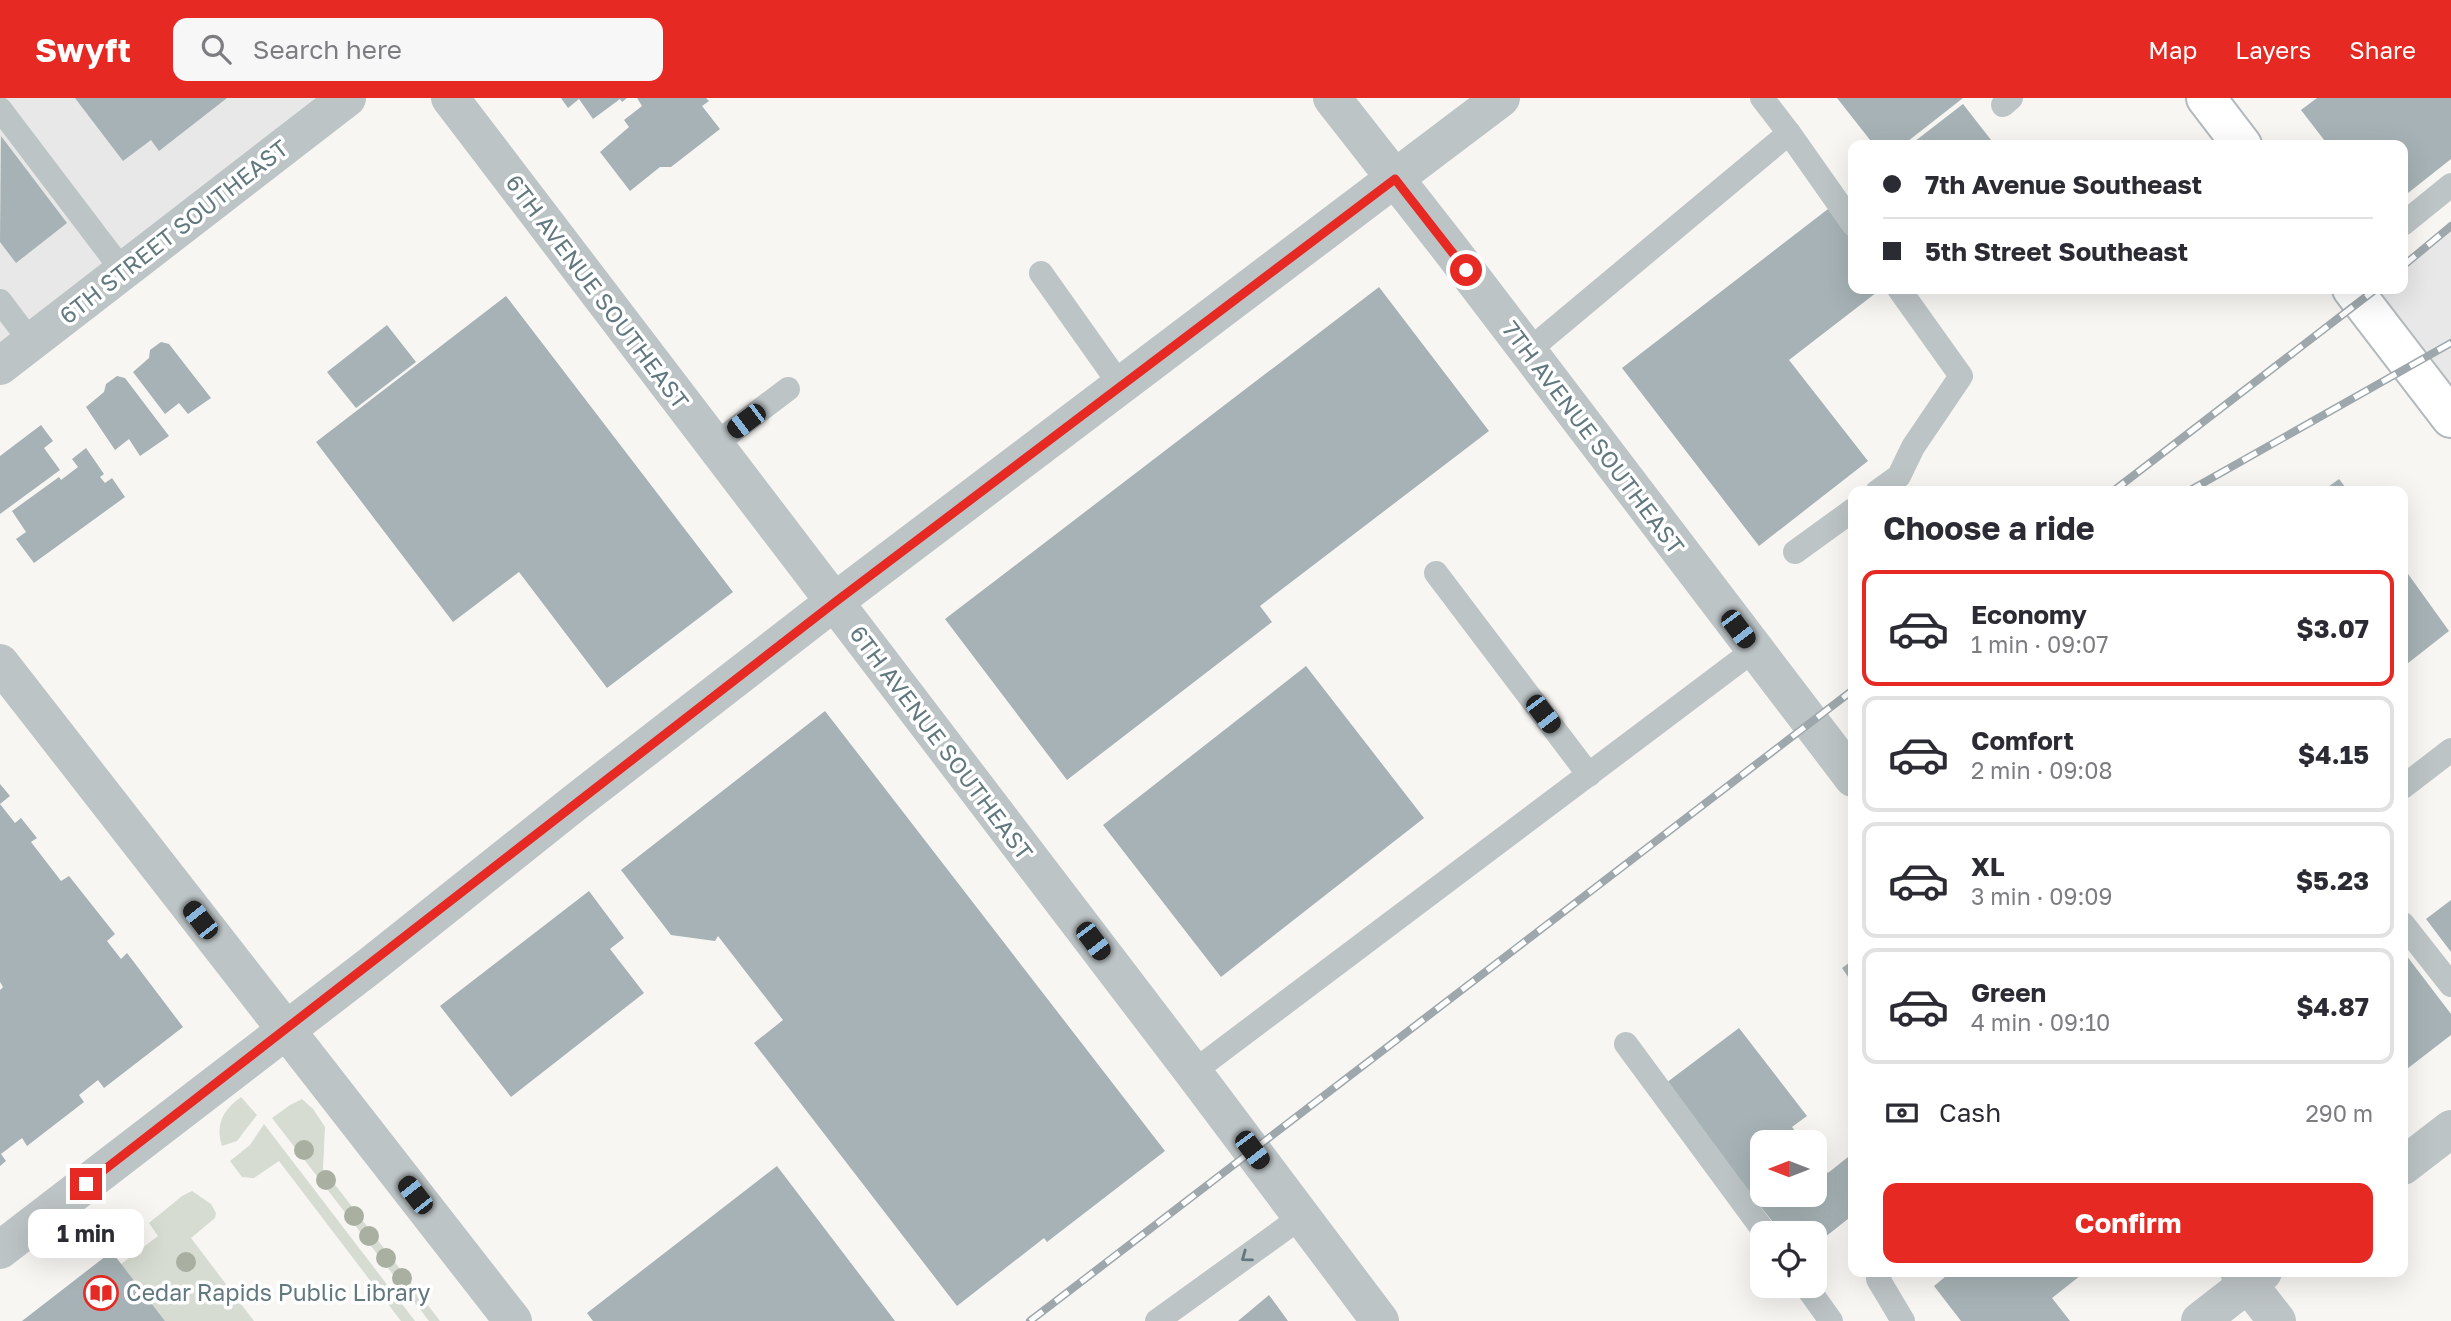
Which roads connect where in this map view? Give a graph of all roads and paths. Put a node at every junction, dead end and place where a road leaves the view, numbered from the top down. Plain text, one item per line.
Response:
1 (347, 98) edge
2 (450, 98) edge
3 (1332, 98) edge
4 (1501, 98) edge
5 (1762, 98) edge
6 (2206, 98) edge
7 (0, 109) edge
8 (1789, 133) junction
9 (2234, 140) edge
10 (1395, 179) junction
11 (2451, 185) edge
12 (1848, 217) edge
13 (2408, 220) edge
14 (123, 271) junction
15 (1041, 273) dead end
16 (1910, 294) edge
17 (2357, 294) edge
18 (0, 301) edge
19 (31, 342) junction
20 (1528, 351) junction
21 (0, 366) edge
22 (1121, 386) junction
23 (788, 389) dead end
24 (2451, 418) edge
25 (714, 445) junction
26 (1885, 486) edge
27 (1848, 513) edge
28 (1796, 552) dead end
29 (1436, 573) dead end
30 (834, 603) junction
31 (1754, 650) junction
32 (0, 663) edge
33 (2451, 750) edge
34 (1848, 772) edge
35 (1589, 775) junction
36 (2408, 783) edge
37 (2408, 930) edge
38 (2451, 985) edge
39 (286, 1030) junction
40 (1626, 1044) dead end
41 (1193, 1072) junction
42 (2451, 1129) edge
43 (2408, 1162) edge
44 (1301, 1217) junction
45 (1756, 1221) edge
46 (0, 1250) edge
47 (1881, 1277) edge
48 (2249, 1277) edge
49 (2251, 1277) edge
50 (1814, 1298) edge
51 (513, 1321) edge
52 (1157, 1321) edge
53 (1380, 1321) edge
54 (1831, 1321) edge
55 (1903, 1321) edge
56 (2200, 1321) edge
57 (2277, 1321) edge

1 - 14 street, 6TH STREET SOUTHEAST
2 - 25 street, 6TH AVENUE SOUTHEAST
3 - 10 street, 7TH AVENUE SOUTHEAST
4 - 10 street
5 - 8 lane
6 - 9 main road
7 - 14 lane
8 - 12 lane
8 - 20 lane
10 - 20 street, 7TH AVENUE SOUTHEAST
10 - 22 street
11 - 13 lane
14 - 19 street, 6TH STREET SOUTHEAST
15 - 22 lane
16 - 26 lane
17 - 24 main road
18 - 19 lane
19 - 21 street, 6TH STREET SOUTHEAST
20 - 31 street, 7TH AVENUE SOUTHEAST
22 - 30 street
23 - 25 lane
25 - 30 street, 6TH AVENUE SOUTHEAST
27 - 28 lane
29 - 35 lane
30 - 39 street
30 - 41 street, 6TH AVENUE SOUTHEAST
31 - 34 street, 7TH AVENUE SOUTHEAST
31 - 35 lane
32 - 39 street
33 - 36 lane
35 - 41 lane
37 - 38 lane
39 - 46 street
39 - 51 street
40 - 45 lane
41 - 44 street, 6TH AVENUE SOUTHEAST
42 - 43 street
44 -> 52 lane
44 - 53 street, 6TH AVENUE SOUTHEAST
47 - 55 lane
48 - 56 street
49 - 57 street
50 - 54 lane

